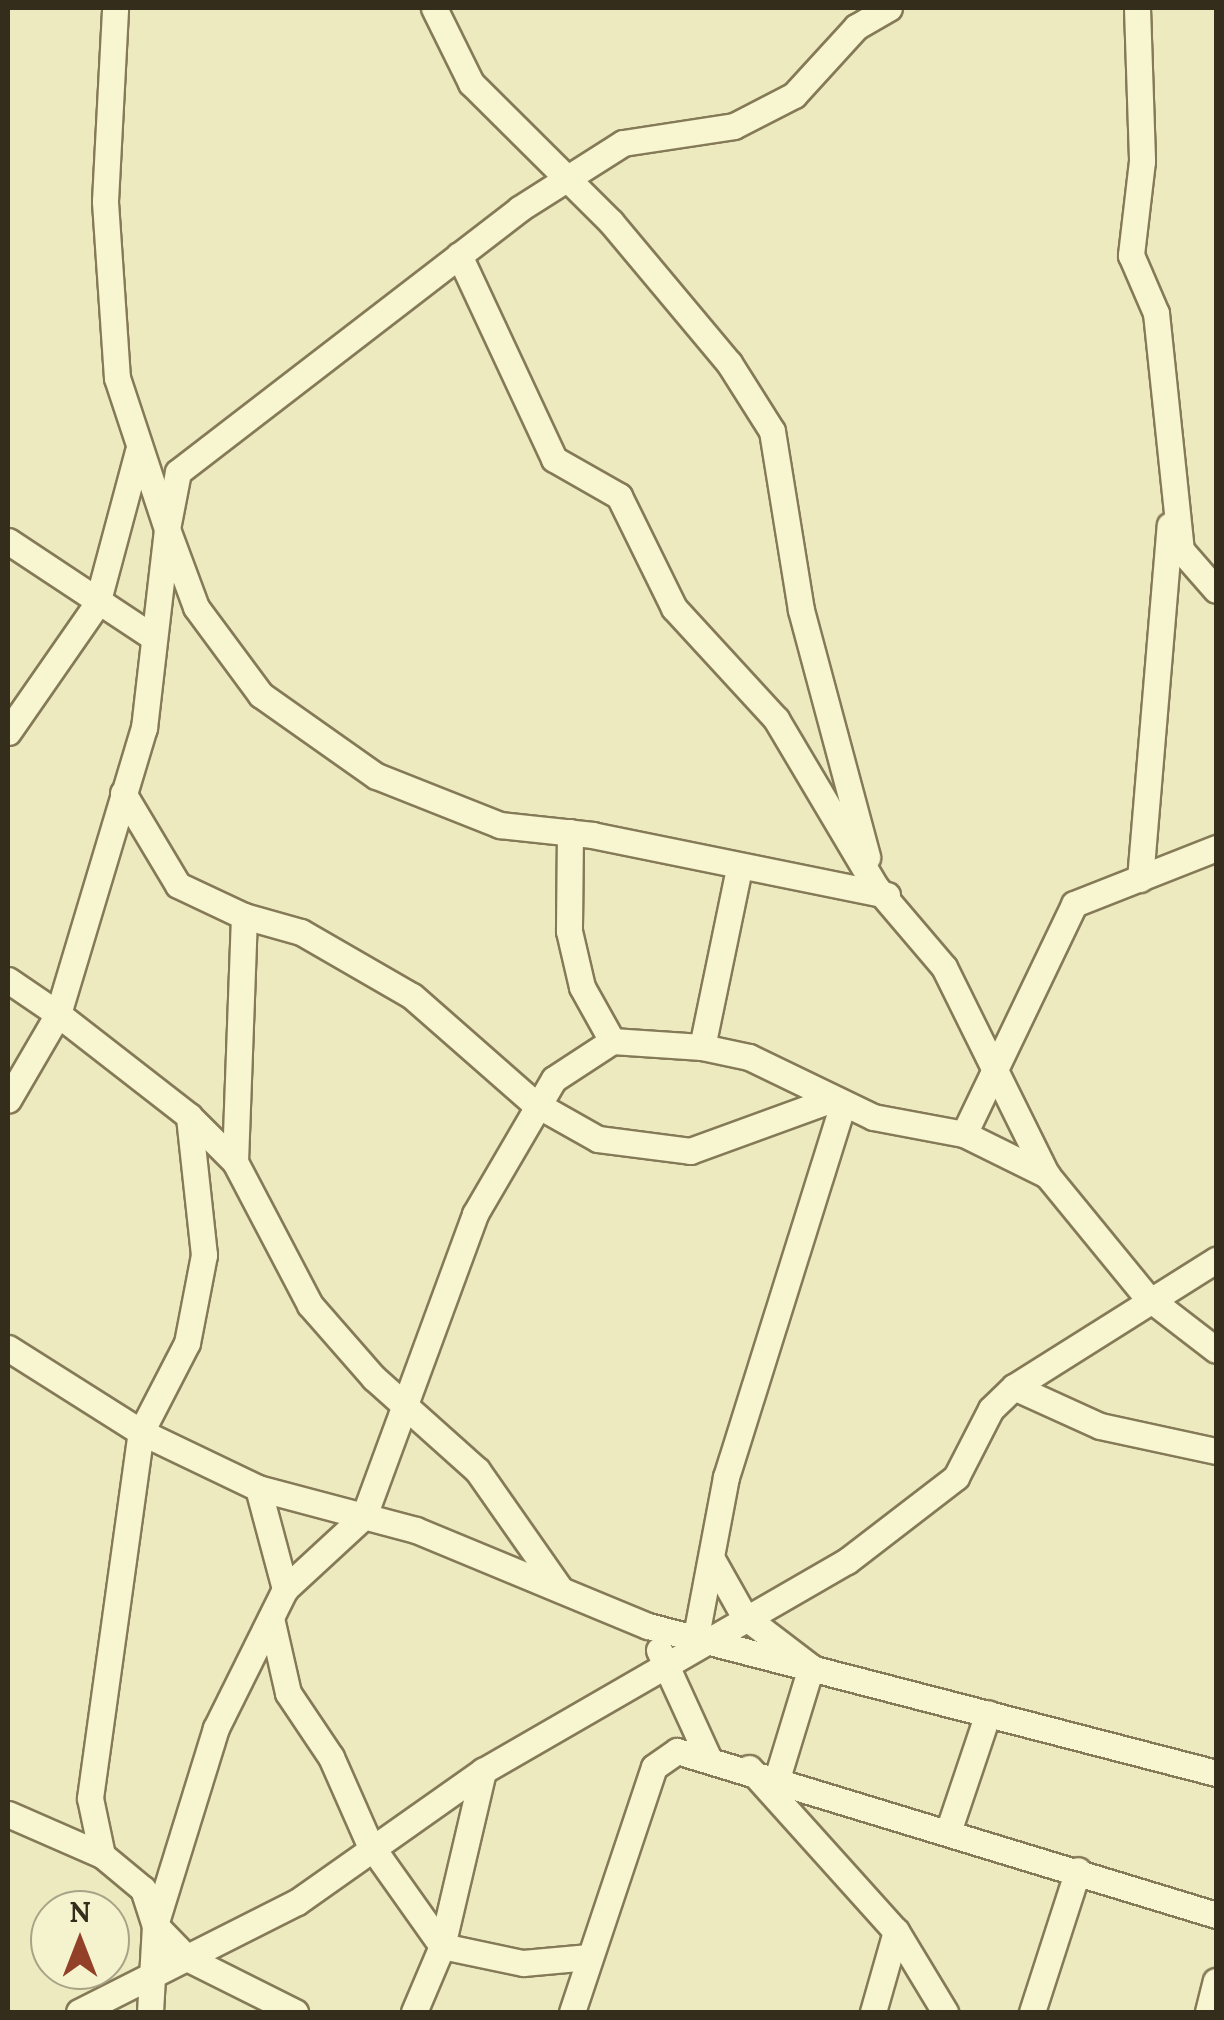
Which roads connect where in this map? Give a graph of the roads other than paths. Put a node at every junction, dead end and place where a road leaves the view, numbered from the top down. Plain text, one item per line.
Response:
1 (115, 8) edge
2 (434, 8) edge
3 (889, 8) edge
4 (1137, 8) edge
5 (571, 182) junction
6 (459, 256) junction
7 (138, 451) junction
8 (1174, 504) junction
9 (167, 529) junction
10 (8, 541) edge
11 (1216, 590) edge
12 (97, 604) junction
13 (150, 635) junction
14 (8, 732) edge
15 (123, 794) junction
16 (570, 832) junction
17 (1216, 848) edge
18 (740, 868) junction
19 (1140, 878) junction
20 (881, 891) junction
21 (244, 916) junction
22 (8, 980) edge
23 (58, 1014) junction
24 (612, 1041) junction
25 (702, 1047) junction
26 (994, 1063) junction
27 (9, 1087) edge
28 (838, 1101) junction
29 (534, 1103) junction
30 (189, 1116) junction
31 (964, 1134) junction
32 (235, 1162) junction
33 (1047, 1175) junction
34 (1216, 1260) edge
35 (1146, 1296) junction
36 (8, 1348) edge
37 (1216, 1350) edge
38 (1014, 1387) junction
39 (410, 1402) junction
40 (141, 1432) junction
41 (1216, 1450) edge
42 (258, 1488) junction
43 (364, 1516) junction
44 (712, 1559) junction
45 (285, 1589) junction
46 (561, 1590) junction
47 (744, 1616) junction
48 (271, 1618) junction
49 (648, 1626) junction
50 (696, 1641) junction
51 (665, 1664) junction
52 (811, 1667) junction
53 (988, 1713) junction
54 (690, 1719) junction
55 (677, 1751) junction
56 (707, 1755) junction
57 (750, 1768) junction
58 (483, 1771) junction
59 (1216, 1772) edge
60 (778, 1775) junction
61 (8, 1814) edge
62 (950, 1829) junction
63 (370, 1843) junction
64 (102, 1854) junction
65 (1078, 1870) junction
66 (1216, 1915) edge
67 (155, 1924) junction
68 (896, 1931) junction
69 (442, 1946) junction
70 (590, 1957) junction
71 (187, 1958) junction
72 (149, 1977) junction
73 (1216, 1982) edge
74 (79, 2012) edge
75 (150, 2012) edge
76 (294, 2012) edge
77 (414, 2012) edge
78 (572, 2012) edge
79 (873, 2012) edge
80 (945, 2012) edge
81 (1032, 2012) edge
82 (1208, 2012) edge

1 - 7 street
2 - 5 street
3 - 5 street
4 - 8 street
5 - 6 street
5 - 20 street
6 - 9 street
6 - 20 street
7 - 9 street
7 - 12 street
8 - 11 street
8 - 19 street
9 - 13 street
9 - 16 street
10 - 12 street
12 - 13 street
12 - 14 street
13 - 15 street
15 - 21 street
15 - 23 street
16 - 18 street
16 - 24 street
17 - 19 street
18 - 20 street
18 - 25 street
19 - 26 street
20 - 26 street
21 - 29 street
21 - 32 street
22 - 23 street
23 - 27 street
23 - 30 street
24 - 25 street
24 - 29 street
25 - 28 street
26 - 31 street
26 - 33 street
28 - 29 street
28 - 31 street
28 - 44 street
29 - 39 street
30 - 32 street
30 - 40 street
31 - 33 street
32 - 39 street
33 - 35 street
34 - 35 street
35 - 37 street
35 - 38 street
36 - 40 street
38 - 41 street
38 - 47 street
39 - 43 street
39 - 46 street
40 - 42 street
40 - 64 street
42 - 43 street
42 - 45 street
43 - 45 street
43 - 46 street
44 - 47 street
44 - 50 street
45 - 48 street
46 - 49 street
47 - 50 street
47 - 52 street
48 - 63 street
48 - 67 street
49 - 50 street
49 - 51 street
50 - 51 street
50 - 52 street
51 - 54 street
51 - 58 street
52 - 53 street
52 - 60 street
53 - 59 street
53 - 62 street
54 - 55 street
54 - 56 street
55 - 56 street
55 - 70 street
56 - 57 street
57 - 60 street
57 - 68 street
58 - 63 street
58 - 69 street
60 - 62 street
61 - 64 street
62 - 65 street
63 - 69 street
63 - 71 street
64 - 67 street
65 - 66 street
65 - 81 street
67 - 71 street
67 - 72 street
68 - 79 street
68 - 80 street
69 - 70 street
69 - 77 street
70 - 78 street
71 - 72 street
71 - 76 street
72 - 74 street
72 - 75 street
73 - 82 street

